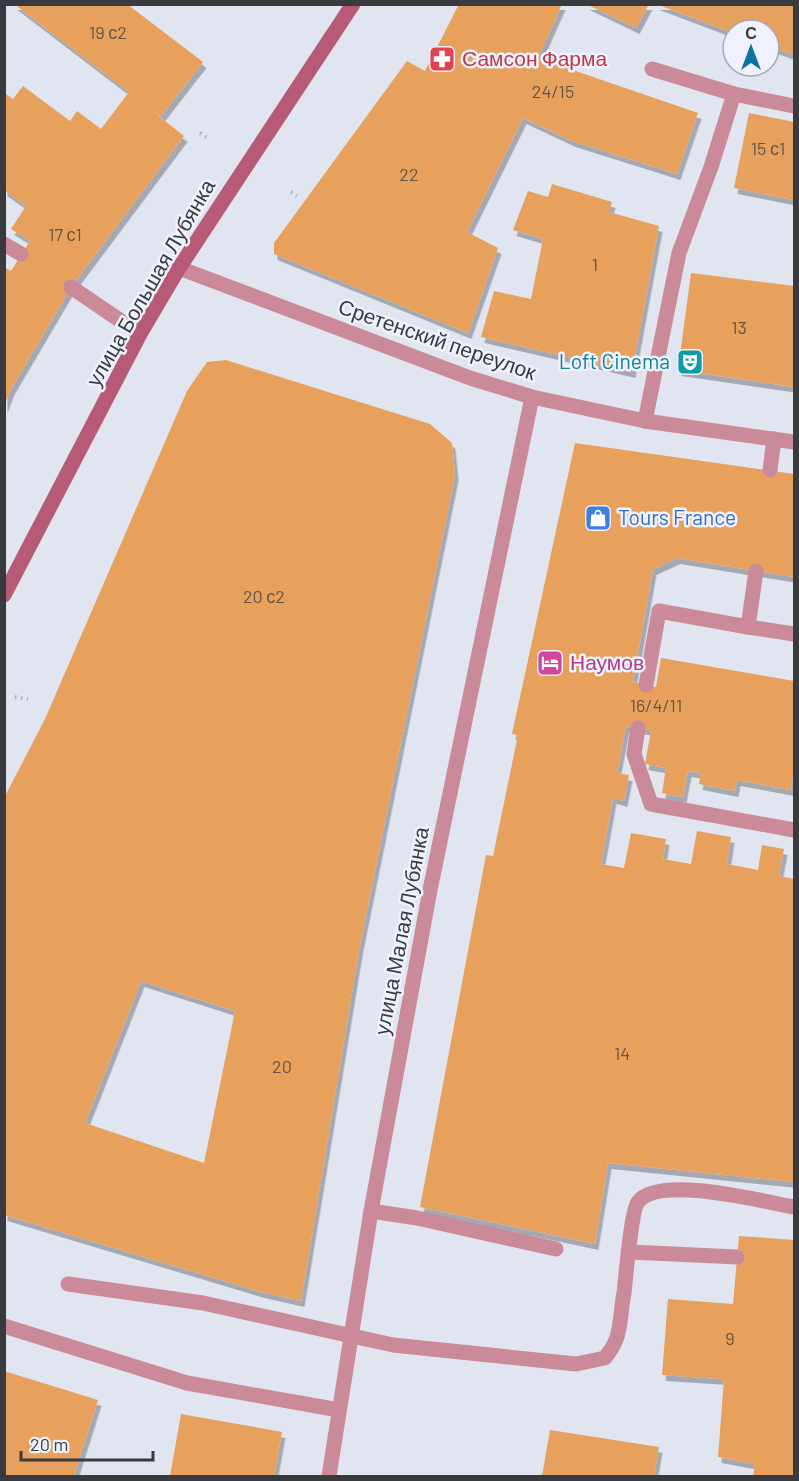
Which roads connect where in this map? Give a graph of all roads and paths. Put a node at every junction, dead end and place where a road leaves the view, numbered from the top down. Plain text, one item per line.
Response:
1 (353, 4) edge
2 (652, 69) dead end
3 (734, 94) junction
4 (795, 106) edge
5 (200, 133) dead end
6 (209, 139) dead end
7 (291, 192) dead end
8 (297, 196) dead end
9 (4, 244) edge
10 (21, 254) dead end
11 (179, 268) junction
12 (71, 287) dead end
13 (140, 334) junction
14 (532, 397) junction
15 (645, 421) junction
16 (774, 439) junction
17 (795, 442) edge
18 (770, 470) dead end
19 (756, 571) dead end
20 (4, 595) edge
21 (748, 627) junction
22 (795, 634) edge
23 (646, 685) dead end
24 (15, 697) dead end
25 (28, 699) dead end
26 (638, 728) dead end
27 (795, 830) edge
28 (795, 1208) edge
29 (371, 1211) junction
30 (556, 1249) dead end
31 (630, 1252) junction
32 (737, 1257) dead end
33 (68, 1284) dead end
34 (4, 1326) edge
35 (351, 1336) junction
36 (339, 1410) junction
37 (328, 1476) edge

1 - 11 main road, улица Большая Лубянка
2 - 3 street
3 - 4 street
3 - 15 street
5 - 6 path
7 - 8 path
9 - 10 street
11 - 13 main road, улица Большая Лубянка
11 - 14 street, Сретенский переулок
12 - 13 street
13 - 20 main road, улица Большая Лубянка
14 - 15 street, Сретенский переулок
14 - 29 street, улица Малая Лубянка
15 - 16 street, Сретенский переулок
16 - 17 street, Сретенский переулок
16 - 18 street
19 - 21 street
21 - 22 street
21 - 23 street
24 - 25 path
26 - 27 street
28 - 31 street
29 - 30 street
29 - 35 street, улица Малая Лубянка
31 - 32 street
31 - 35 street
33 - 35 street
34 - 36 street
35 - 36 street, улица Малая Лубянка
36 - 37 street, улица Малая Лубянка

